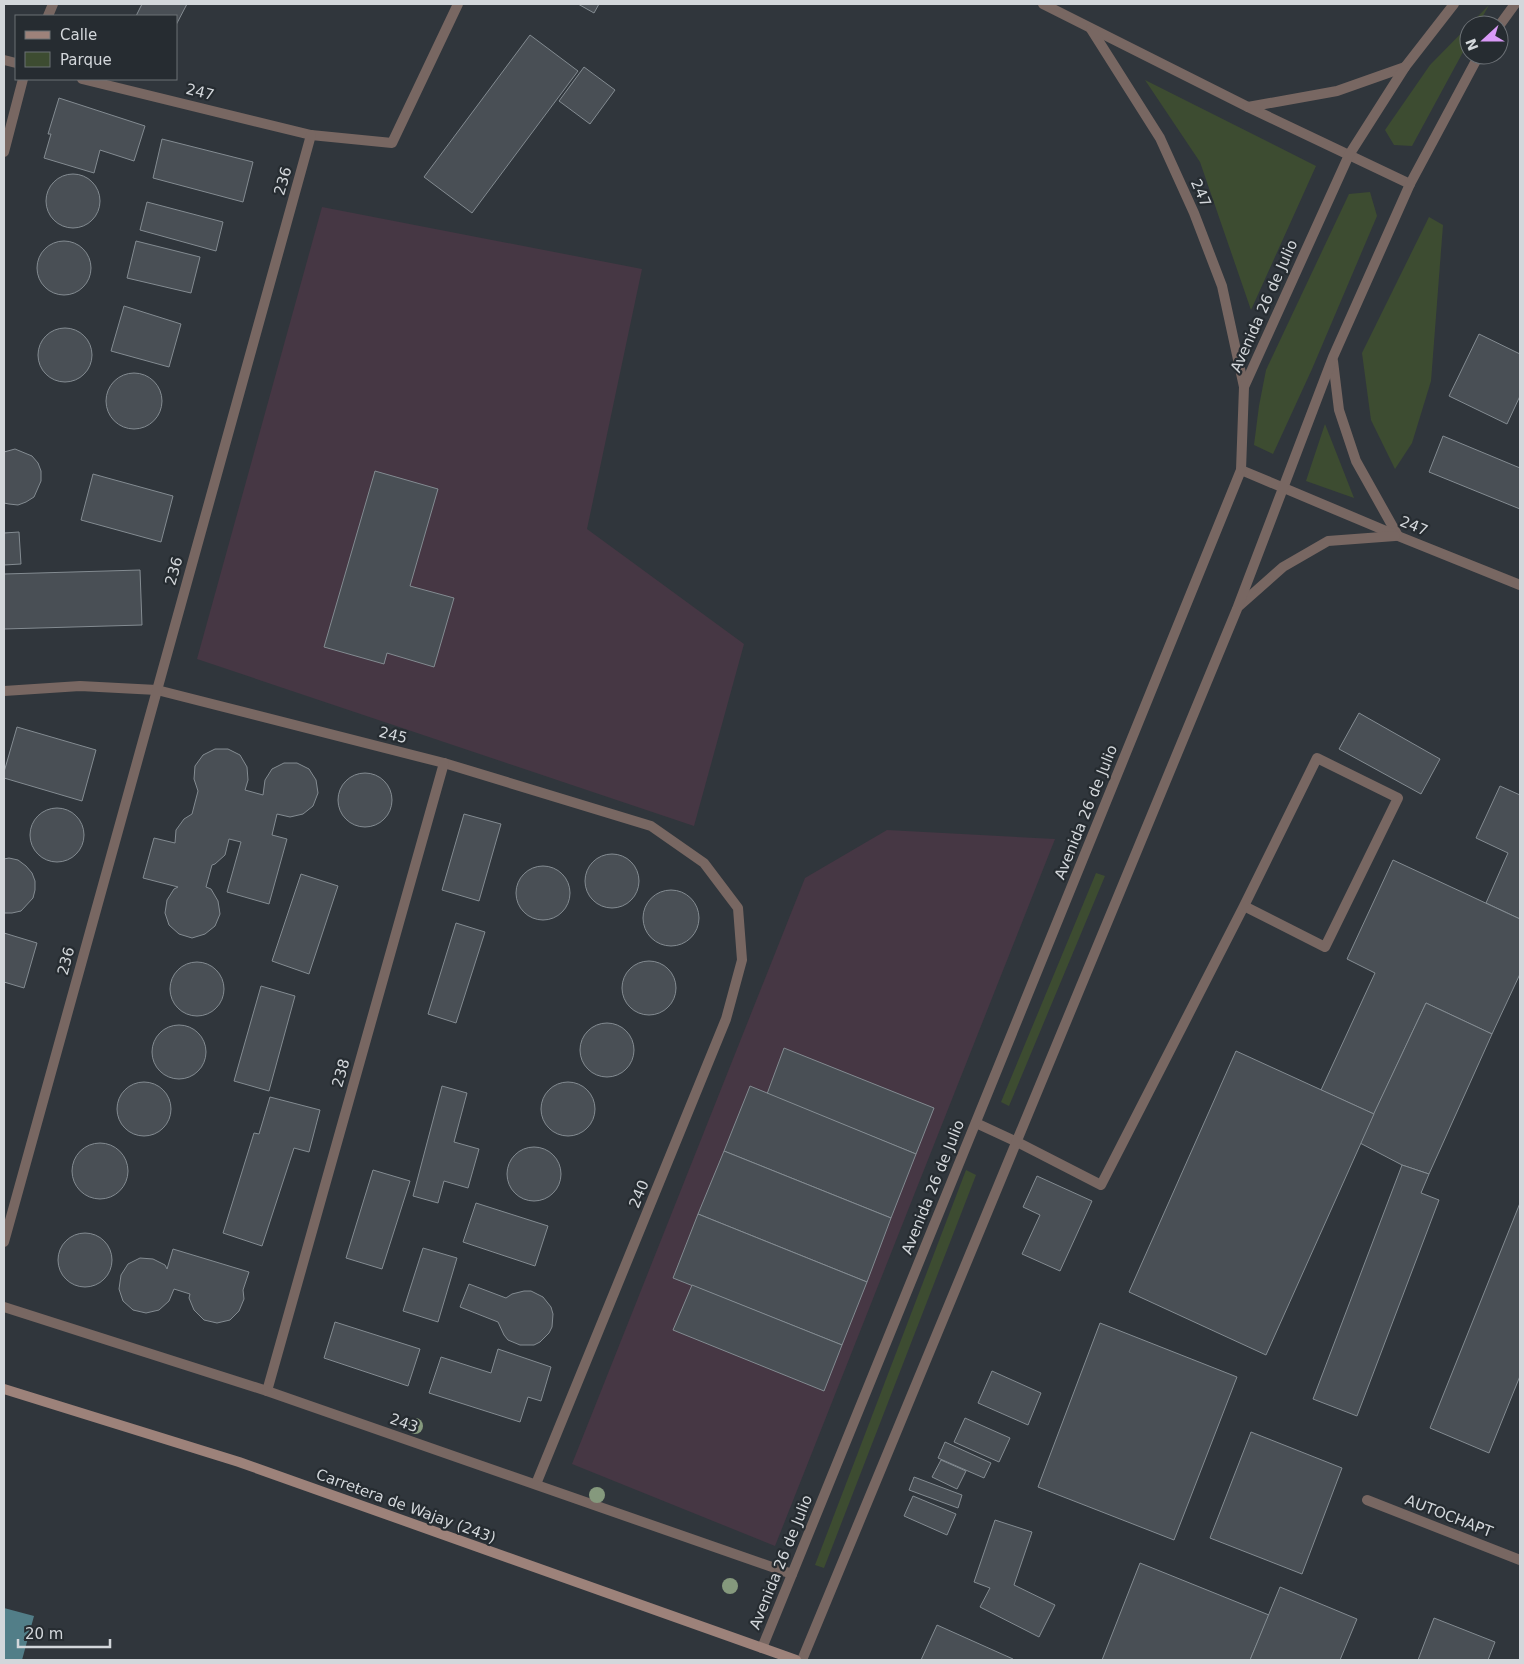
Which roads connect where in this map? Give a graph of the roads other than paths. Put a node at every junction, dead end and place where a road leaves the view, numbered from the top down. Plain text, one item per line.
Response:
1 (458, 4) edge
2 (1043, 4) edge
3 (1454, 4) edge
4 (1514, 4) edge
5 (1506, 15) edge
6 (1090, 28) junction
7 (1475, 65) edge
8 (1406, 67) junction
9 (24, 80) edge
10 (86, 80) edge
11 (1248, 107) junction
12 (311, 135) junction
13 (4, 152) edge
14 (1349, 155) junction
15 (1410, 184) junction
16 (1333, 357) junction
17 (1244, 388) junction
18 (1241, 470) junction
19 (1284, 487) junction
20 (1398, 536) junction
21 (1520, 585) edge
22 (1236, 609) junction
23 (157, 690) junction
24 (4, 691) edge
25 (444, 763) junction
26 (1244, 906) junction
27 (738, 908) joint
28 (976, 1123) junction
29 (1017, 1142) junction
30 (4, 1242) edge
31 (4, 1307) edge
32 (4, 1389) edge
33 (267, 1391) junction
34 (536, 1484) junction
35 (1367, 1500) dead end
36 (1520, 1560) edge
37 (792, 1574) junction
38 (762, 1648) junction
39 (796, 1660) edge
40 (802, 1660) edge

1 - 12 street
2 - 6 street
3 - 8 street, Avenida 26 de Julio
4 - 5 street
6 - 11 street
6 - 17 street, 247
7 - 15 street
8 - 11 street
8 - 14 street, Avenida 26 de Julio
9 - 13 street
10 - 12 street, 247
11 - 14 street
12 - 23 street, 236
14 - 15 street
14 - 17 street, Avenida 26 de Julio
15 - 16 street
16 - 19 street
16 - 20 street
17 - 18 street, Avenida 26 de Julio
18 - 19 street, 247
18 - 28 street, Avenida 26 de Julio
19 - 20 street, 247
19 - 22 street
20 - 21 street, 247
20 - 22 street
22 - 29 street
23 - 24 street, 245
23 - 25 street, 245
23 - 30 street, 236
25 - 27 street, 245
25 - 33 street, 238
26 - 26 street
26 - 29 street
27 - 34 street, 240
28 - 29 street
28 - 37 street, Avenida 26 de Julio
29 - 40 street
31 - 33 street, 243
32 - 38 main road, Carretera de Wajay (243)
33 - 34 street, 243
34 - 37 street, 243
35 - 36 street, AUTOCHAPT
37 - 38 street, Avenida 26 de Julio
38 - 39 main road, Carretera de Wajay (243)

